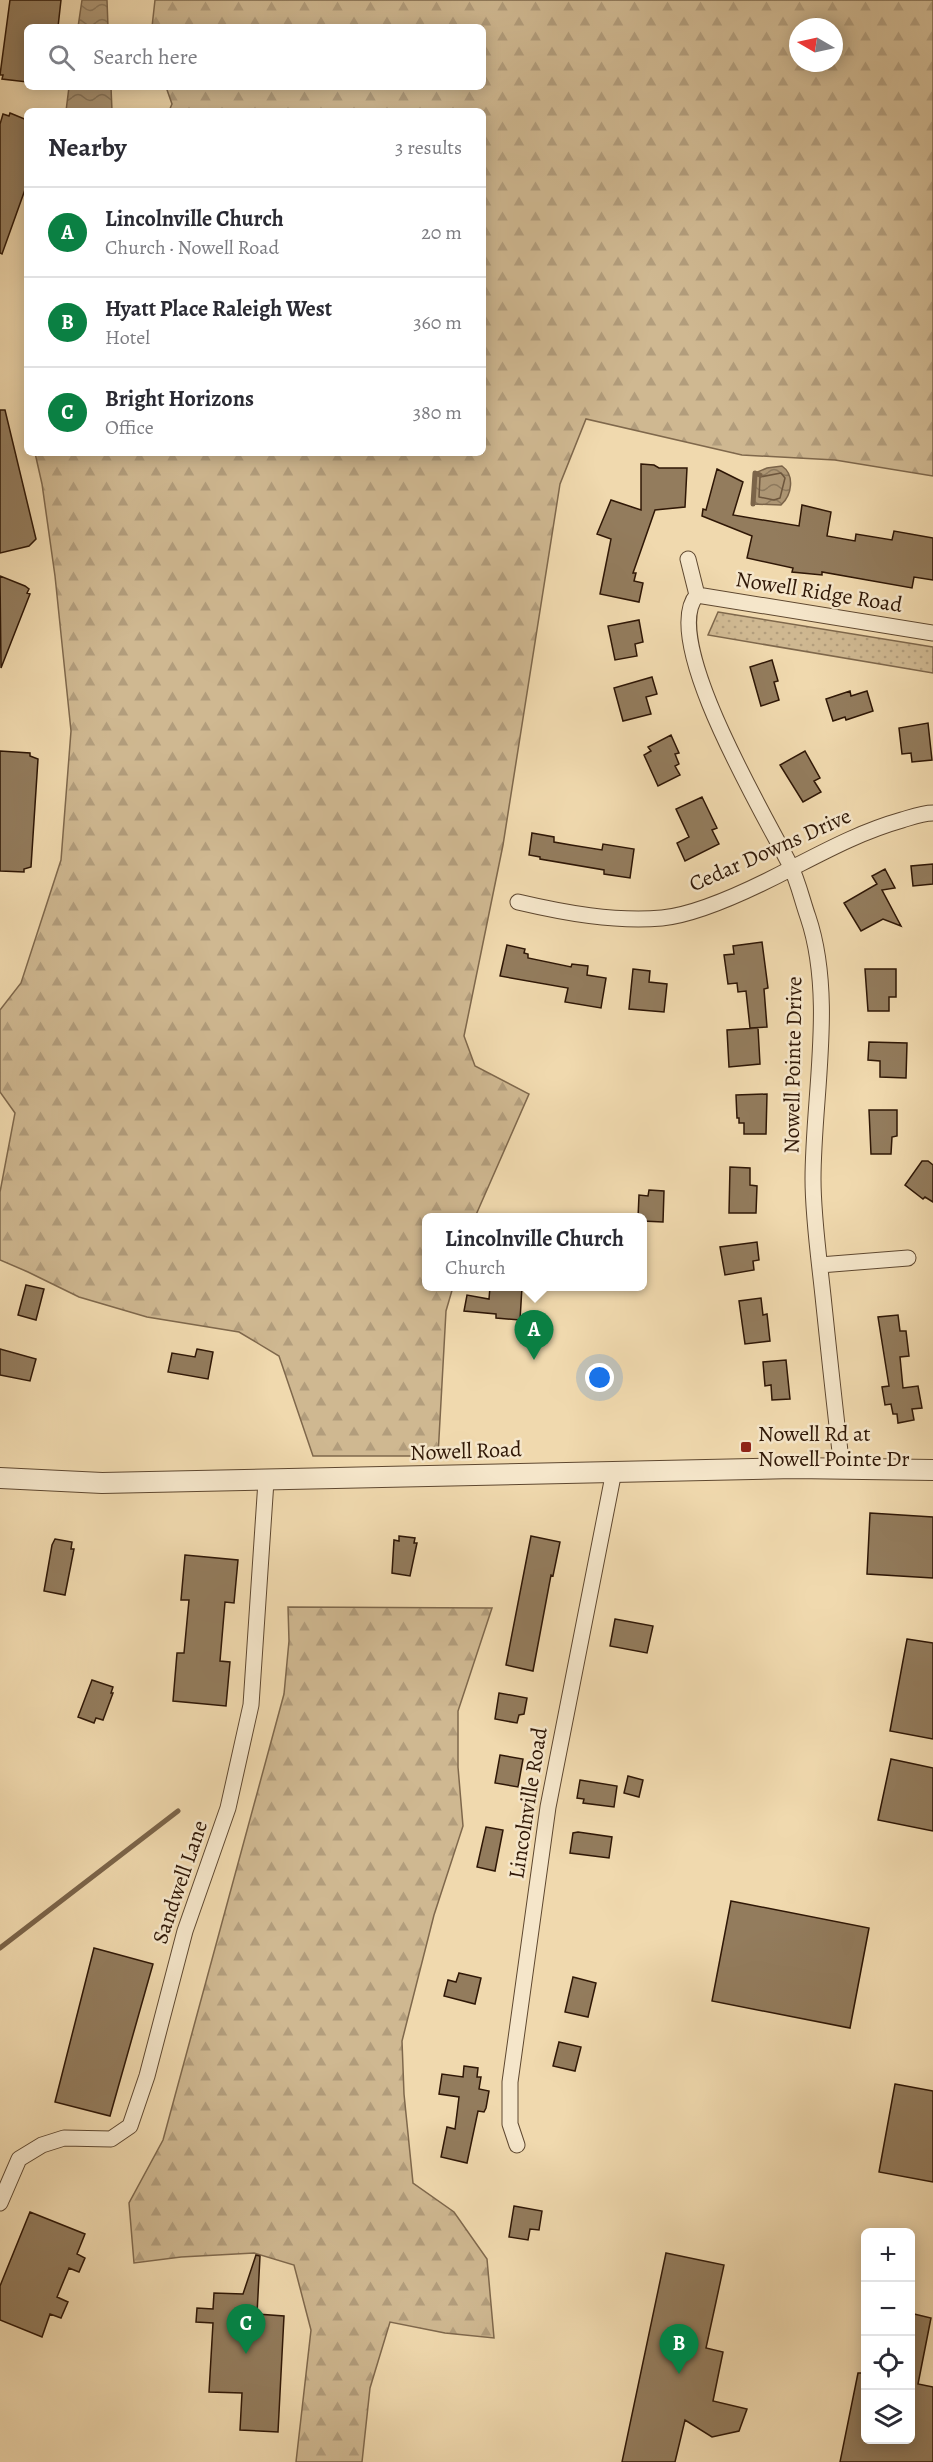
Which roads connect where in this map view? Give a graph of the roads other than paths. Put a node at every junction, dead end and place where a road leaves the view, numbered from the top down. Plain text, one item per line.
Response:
1 (688, 559) dead end
2 (697, 595) junction
3 (933, 633) edge
4 (933, 813) edge
5 (792, 868) junction
6 (518, 902) dead end
7 (909, 1258) dead end
8 (820, 1265) junction
9 (842, 1468) junction
10 (933, 1470) edge
11 (614, 1471) junction
12 (0, 1478) edge
13 (266, 1481) junction
14 (517, 2145) dead end
15 (5, 2180) edge
16 (0, 2203) edge

1 - 2 street
2 - 3 street, Nowell Ridge Road
2 - 5 street, Nowell Pointe Drive
4 - 5 street, Cedar Downs Drive
5 - 6 street, Cedar Downs Drive
5 - 8 street, Nowell Pointe Drive
7 - 8 street
8 - 9 street, Nowell Pointe Drive
9 - 10 street, Nowell Road
9 - 11 street, Nowell Road
11 - 13 street, Nowell Road
11 - 14 street, Lincolnville Road
12 - 13 street, Nowell Road
13 - 15 street, Sandwell Lane
15 - 16 street, Sandwell Lane

